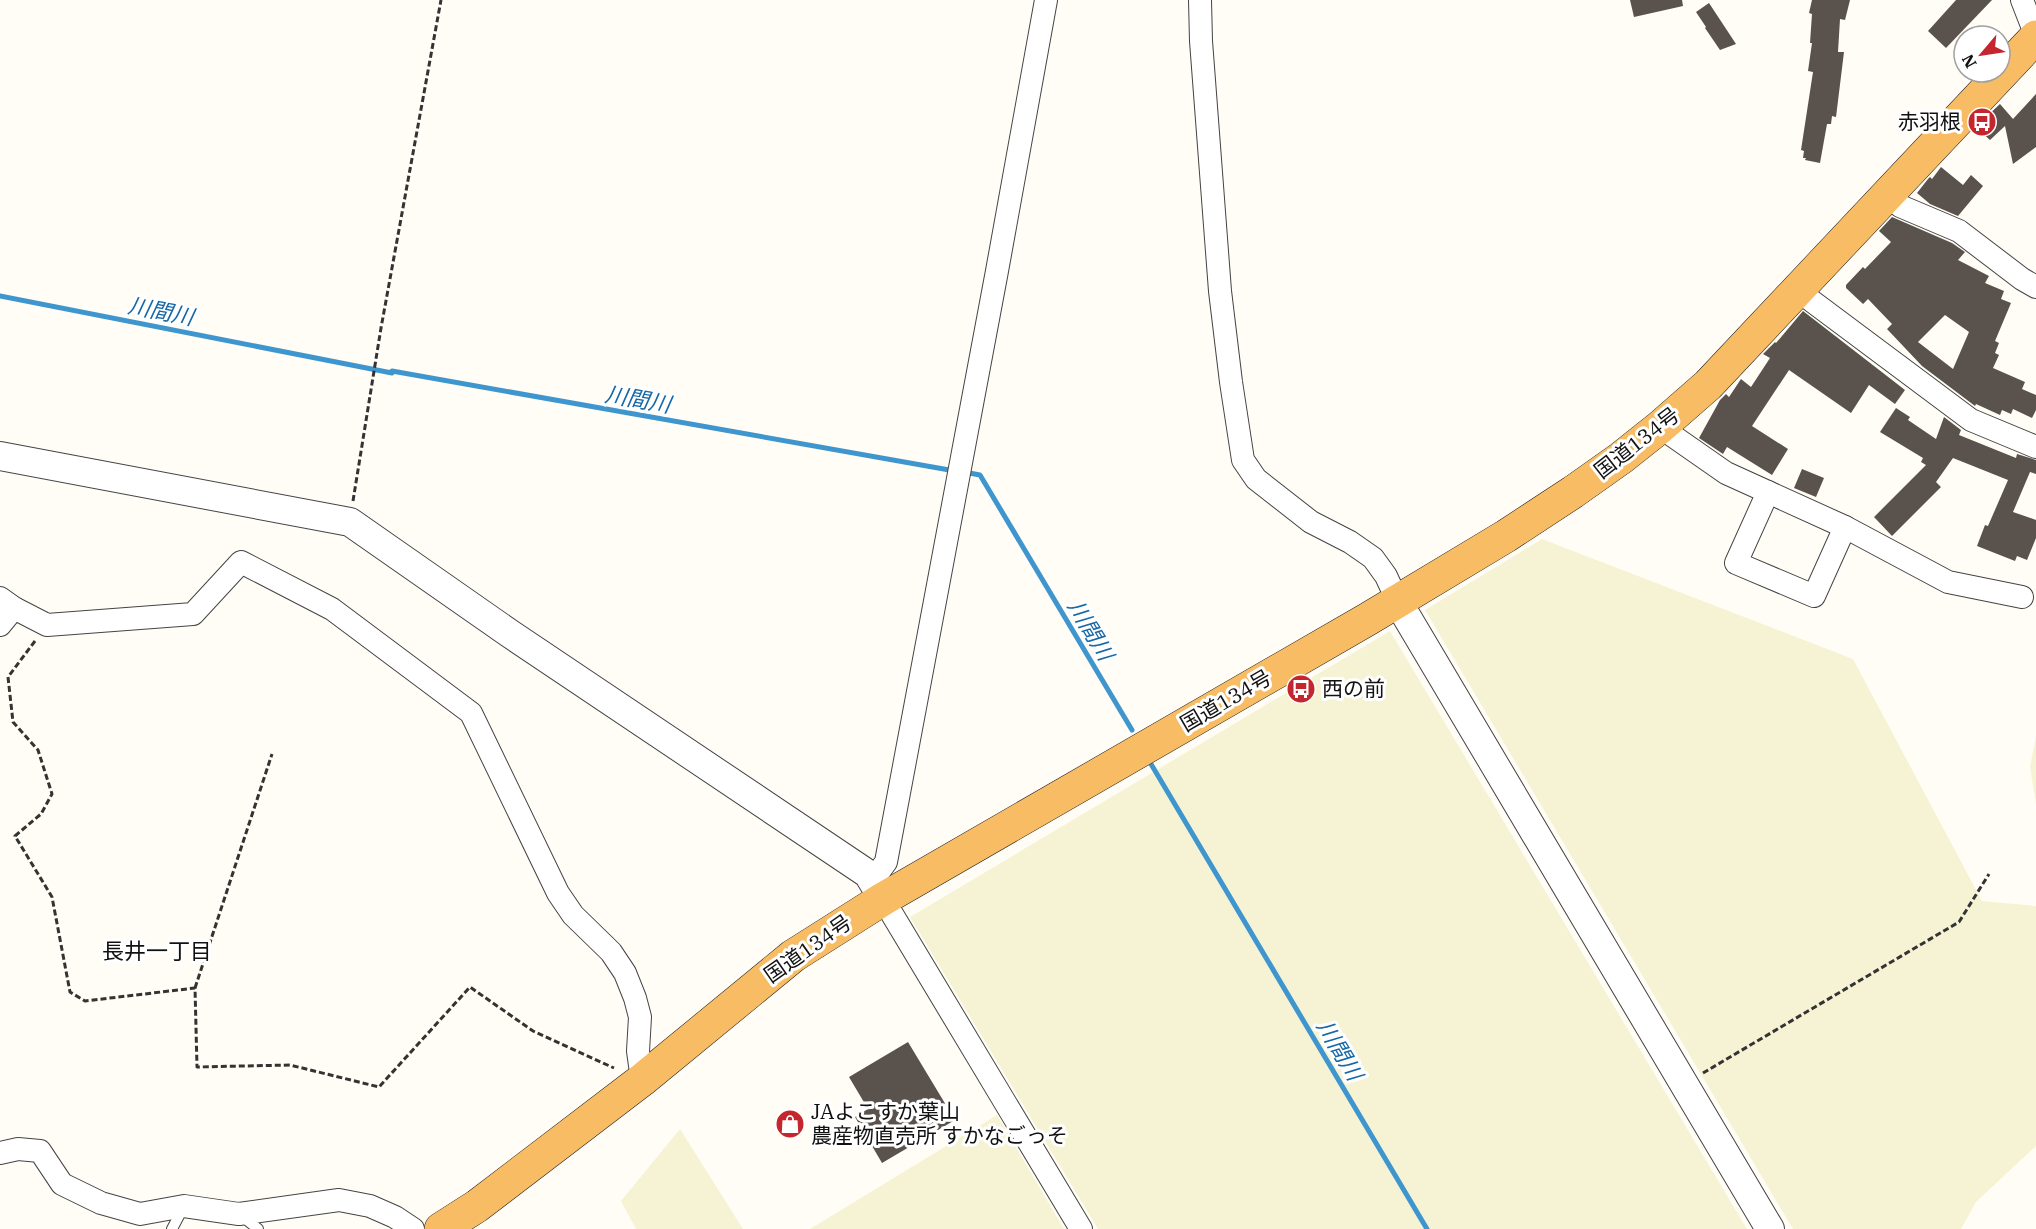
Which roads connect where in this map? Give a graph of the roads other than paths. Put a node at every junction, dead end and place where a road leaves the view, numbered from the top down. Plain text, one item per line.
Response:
1 (1046, 0) edge
2 (1200, 0) edge
3 (2022, 0) edge
4 (2036, 36) edge
5 (1888, 195) junction
6 (2036, 287) edge
7 (1797, 290) junction
8 (1660, 427) junction
9 (2036, 447) edge
10 (0, 456) edge
11 (1767, 492) junction
12 (1845, 527) junction
13 (2022, 597) dead end
14 (1398, 602) junction
15 (5, 610) edge
16 (878, 890) junction
17 (642, 1080) junction
18 (0, 1153) edge
19 (184, 1206) junction
20 (239, 1214) junction
21 (172, 1229) edge
22 (258, 1229) edge
23 (413, 1229) edge
24 (441, 1229) edge
25 (1081, 1229) edge
26 (1770, 1229) edge

1 - 16 street
2 - 14 street
3 - 4 street
4 - 5 highway, 国道134号
5 - 6 street
5 - 7 highway, 国道134号
7 - 8 highway, 国道134号
7 - 9 street
8 - 11 street
8 - 14 highway, 国道134号
10 - 16 street
11 - 12 street
11 - 12 street
12 - 13 street
14 - 16 highway, 国道134号
14 - 26 street
15 - 17 street
16 - 17 highway, 国道134号
16 - 25 street
17 - 24 highway, 国道134号
18 - 19 street
19 - 20 street
19 - 21 lane
20 - 22 lane
20 - 23 street

